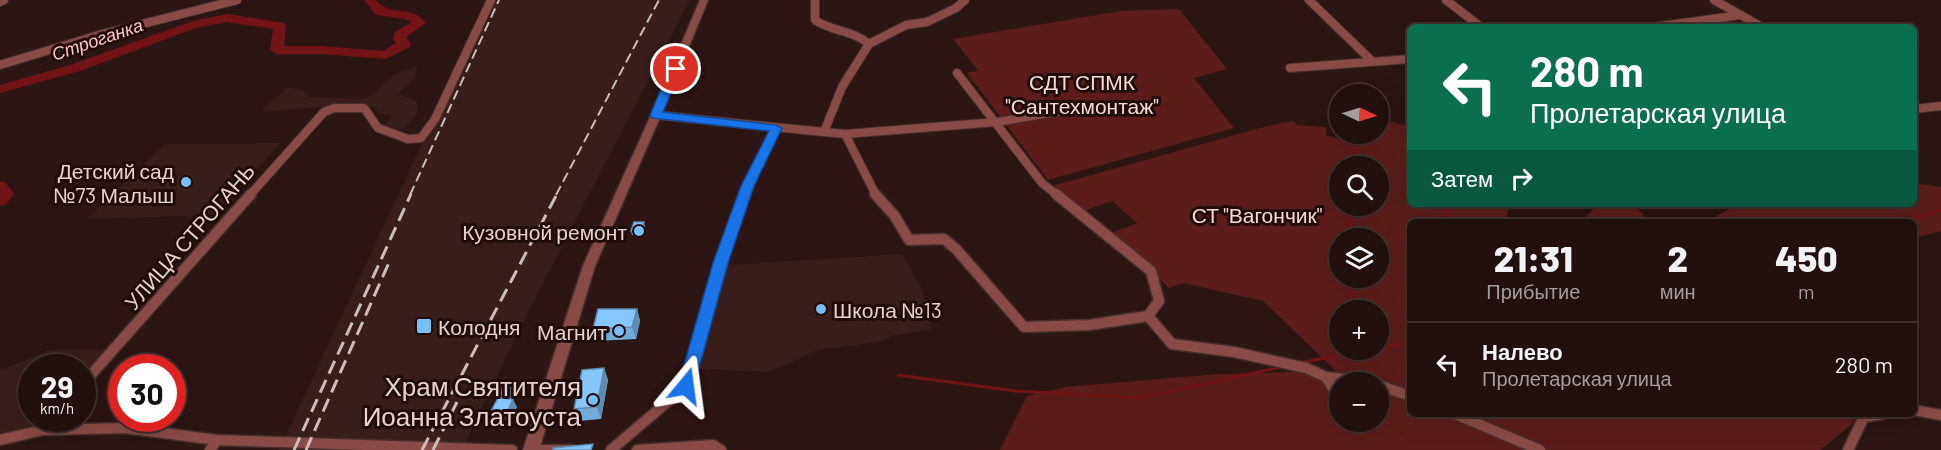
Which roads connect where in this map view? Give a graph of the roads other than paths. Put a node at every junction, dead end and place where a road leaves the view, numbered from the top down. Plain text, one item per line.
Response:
1 (237, 0) edge
2 (491, 0) edge
3 (704, 0) edge
4 (814, 0) edge
5 (965, 0) edge
6 (1309, 0) edge
7 (1446, 0) edge
8 (1714, 0) edge
9 (1741, 15) junction
10 (1477, 24) edge
11 (1676, 24) edge
12 (1757, 24) edge
13 (869, 44) junction
14 (1407, 59) edge
15 (1372, 61) junction
16 (0, 65) edge
17 (1290, 68) dead end
18 (957, 73) dead end
19 (1941, 106) edge
20 (1917, 109) edge
21 (1062, 111) dead end
22 (656, 115) junction
23 (997, 122) junction
24 (776, 128) junction
25 (824, 132) junction
26 (845, 134) junction
27 (1148, 316) junction
28 (96, 369) edge
29 (1326, 377) junction
30 (1329, 377) edge
31 (1329, 382) edge
32 (1389, 389) edge
33 (1407, 395) edge
34 (1917, 411) edge
35 (1941, 415) edge
36 (1462, 417) edge
37 (1864, 417) edge
38 (96, 429) edge
39 (34, 432) edge
40 (0, 440) edge
41 (213, 445) edge
42 (512, 450) edge
43 (531, 450) edge
44 (537, 450) edge
45 (572, 450) edge
46 (611, 450) edge
47 (637, 450) edge
48 (721, 450) edge
49 (1540, 450) edge
50 (1848, 450) edge

1 - 16 street
2 - 28 street, УЛИЦА СТРОГАНЬ
3 - 22 street
4 - 13 street
5 - 13 street
6 - 15 street
7 - 10 street
8 - 9 street
9 - 11 street
9 - 12 street
13 - 25 street
14 - 15 street
15 - 17 street
18 - 23 street
19 - 20 street
21 - 23 street
22 - 24 street
22 - 43 street
23 - 26 street
23 - 27 street
24 - 25 street
24 - 46 street
25 - 26 street
26 - 27 street
27 - 29 street
29 - 30 street
29 - 31 street
32 - 33 street
34 - 35 street
36 - 49 street
37 - 50 street
38 - 41 street
39 - 40 street
41 - 42 street
44 - 45 street
47 - 48 street

